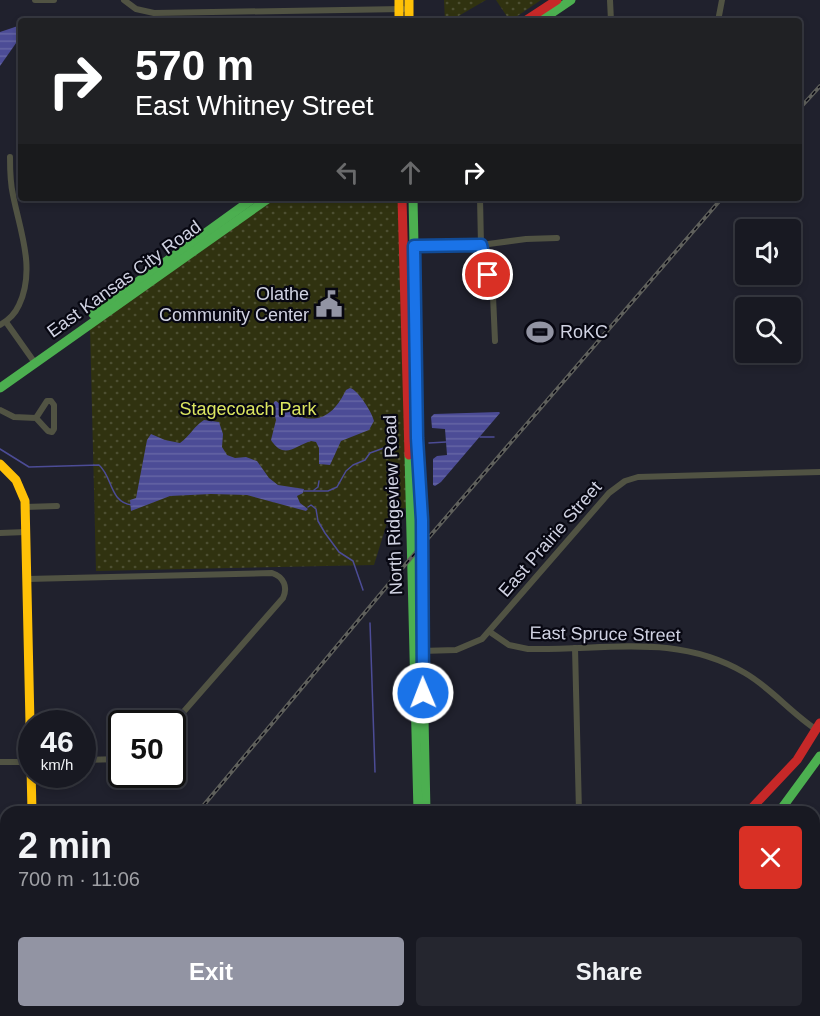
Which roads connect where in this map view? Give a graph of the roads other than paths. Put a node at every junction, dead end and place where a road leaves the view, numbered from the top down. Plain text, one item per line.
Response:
1 (34, 0) edge
2 (54, 0) edge
3 (124, 0) edge
4 (557, 0) edge
5 (572, 0) edge
6 (610, 0) edge
7 (722, 0) edge
8 (409, 4) edge
9 (399, 5) edge
10 (538, 18) edge
11 (539, 18) edge
12 (611, 18) edge
13 (718, 18) edge
14 (10, 157) dead end
15 (250, 201) edge
16 (265, 201) edge
17 (402, 201) edge
18 (413, 201) edge
19 (480, 201) edge
20 (557, 238) dead end
21 (481, 245) junction
22 (403, 246) junction
23 (414, 246) junction
24 (3, 323) edge
25 (495, 341) dead end
26 (34, 360) junction
27 (0, 382) edge
28 (0, 388) edge
29 (0, 410) edge
30 (36, 418) junction
31 (0, 464) edge
32 (820, 472) edge
33 (57, 506) dead end
34 (25, 507) junction
35 (0, 532) edge
36 (26, 532) junction
37 (27, 579) junction
38 (490, 632) junction
39 (575, 648) junction
40 (418, 651) junction
41 (30, 710) edge
42 (184, 710) edge
43 (818, 726) edge
44 (820, 756) edge
45 (0, 762) edge
46 (18, 762) edge
47 (32, 788) edge
48 (32, 806) edge
49 (418, 806) edge
50 (426, 806) edge
51 (579, 806) edge
52 (754, 806) edge
53 (782, 806) edge

1 - 2 street
3 - 9 street
4 - 10 main road
5 - 11 main road
6 - 12 street
7 - 13 street
8 - 9 street
14 - 24 street
15 - 26 main road, East Kansas City Road
16 - 26 main road, East Kansas City Road
17 - 22 main road, North Ridgeview Road
18 - 23 main road, North Ridgeview Road
19 - 21 street
20 - 21 street
21 - 23 street
21 - 25 street
22 - 23 street
22 - 40 main road, North Ridgeview Road
23 - 40 main road, North Ridgeview Road
24 - 26 street
26 - 27 main road, East Kansas City Road
26 - 28 main road, East Kansas City Road
29 - 30 street
30 - 30 street
31 - 34 main road
32 - 38 street, East Prairie Street
33 - 34 street
34 - 36 main road
35 - 36 street
36 - 37 main road
37 - 41 main road
37 - 42 street
38 - 39 street, East Spruce Street
38 - 40 street
39 - 43 street, East Spruce Street
39 - 51 street
40 - 49 main road, North Ridgeview Road
40 - 50 main road, North Ridgeview Road
43 - 52 main road
44 - 53 main road
45 - 46 street
47 - 48 main road

